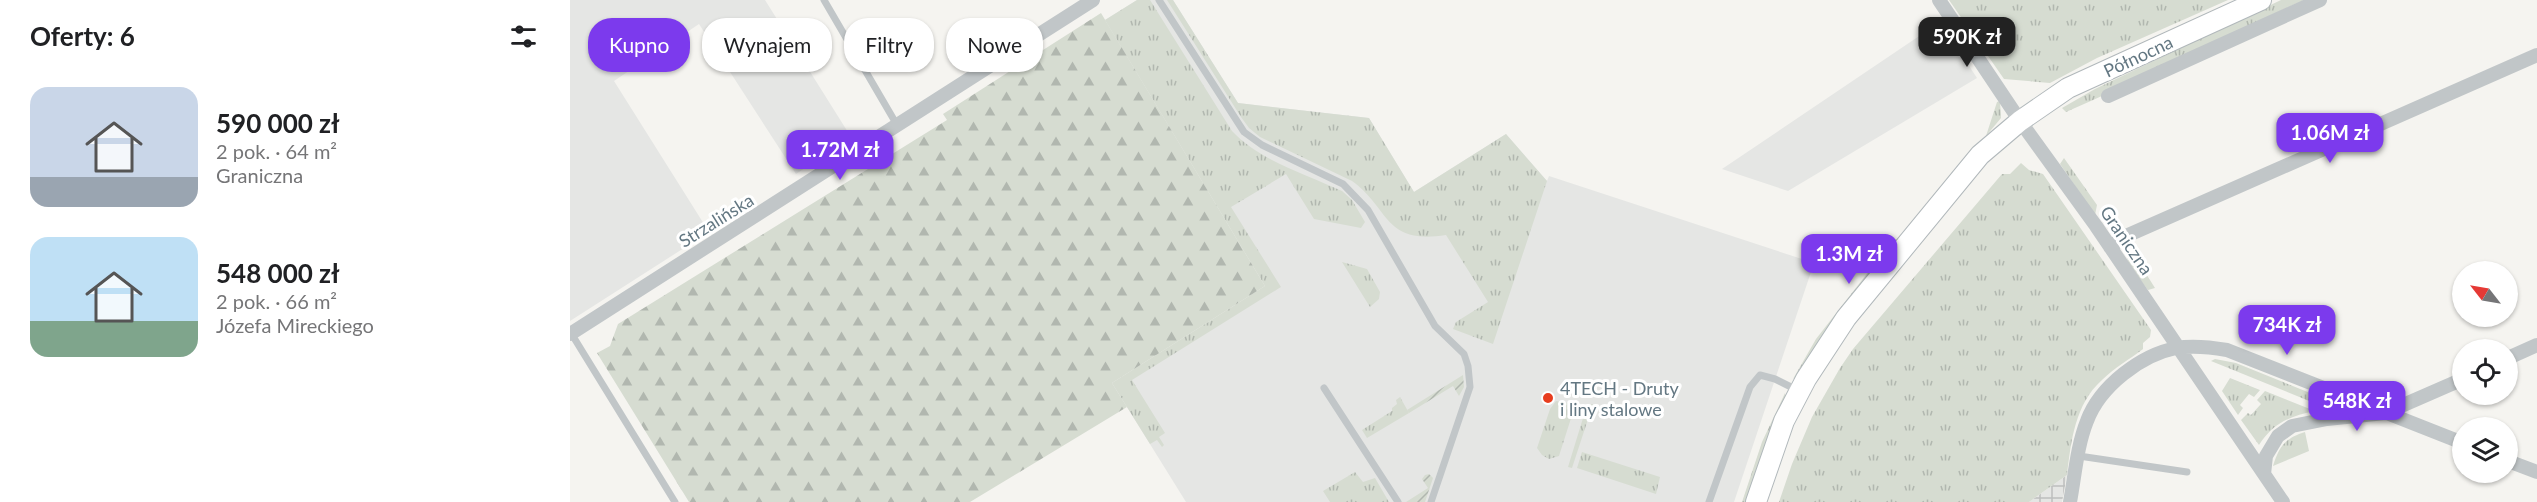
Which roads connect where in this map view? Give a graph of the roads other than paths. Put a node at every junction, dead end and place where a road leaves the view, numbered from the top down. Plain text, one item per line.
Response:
1 (824, 0) edge
2 (1093, 0) edge
3 (1159, 0) edge
4 (1939, 0) edge
5 (2260, 0) edge
6 (2320, 0) edge
7 (2537, 55) edge
8 (2108, 96) dead end
9 (2020, 121) junction
10 (897, 125) junction
11 (2110, 247) junction
12 (571, 333) edge
13 (2537, 345) edge
14 (2178, 348) junction
15 (2518, 354) edge
16 (2452, 384) edge
17 (1324, 388) dead end
18 (1799, 391) junction
19 (2385, 413) junction
20 (2452, 439) edge
21 (2079, 456) junction
22 (2518, 465) edge
23 (2187, 472) dead end
24 (2537, 472) edge
25 (2264, 474) junction
26 (675, 502) edge
27 (1398, 502) edge
28 (1431, 502) edge
29 (1709, 502) edge
30 (1756, 502) edge
31 (2070, 502) edge
32 (2283, 502) edge

1 - 10 lane
2 - 10 street, Strzalińska
3 - 28 lane
4 - 9 street, Graniczna
5 - 9 main road, Północna
6 - 8 street, Północna
7 - 11 street
9 - 11 street, Graniczna
9 - 18 main road, Północna
10 - 12 street, Strzalińska
11 - 14 street, Graniczna
12 - 26 lane
13 - 15 street
14 - 19 street
14 - 21 street
14 - 25 street, Graniczna
16 - 19 street
17 - 27 lane
18 - 29 lane
18 - 30 main road, Północna
19 - 20 street
19 - 25 street
21 - 23 lane
21 - 31 street
22 - 24 street
25 - 32 street, Graniczna

